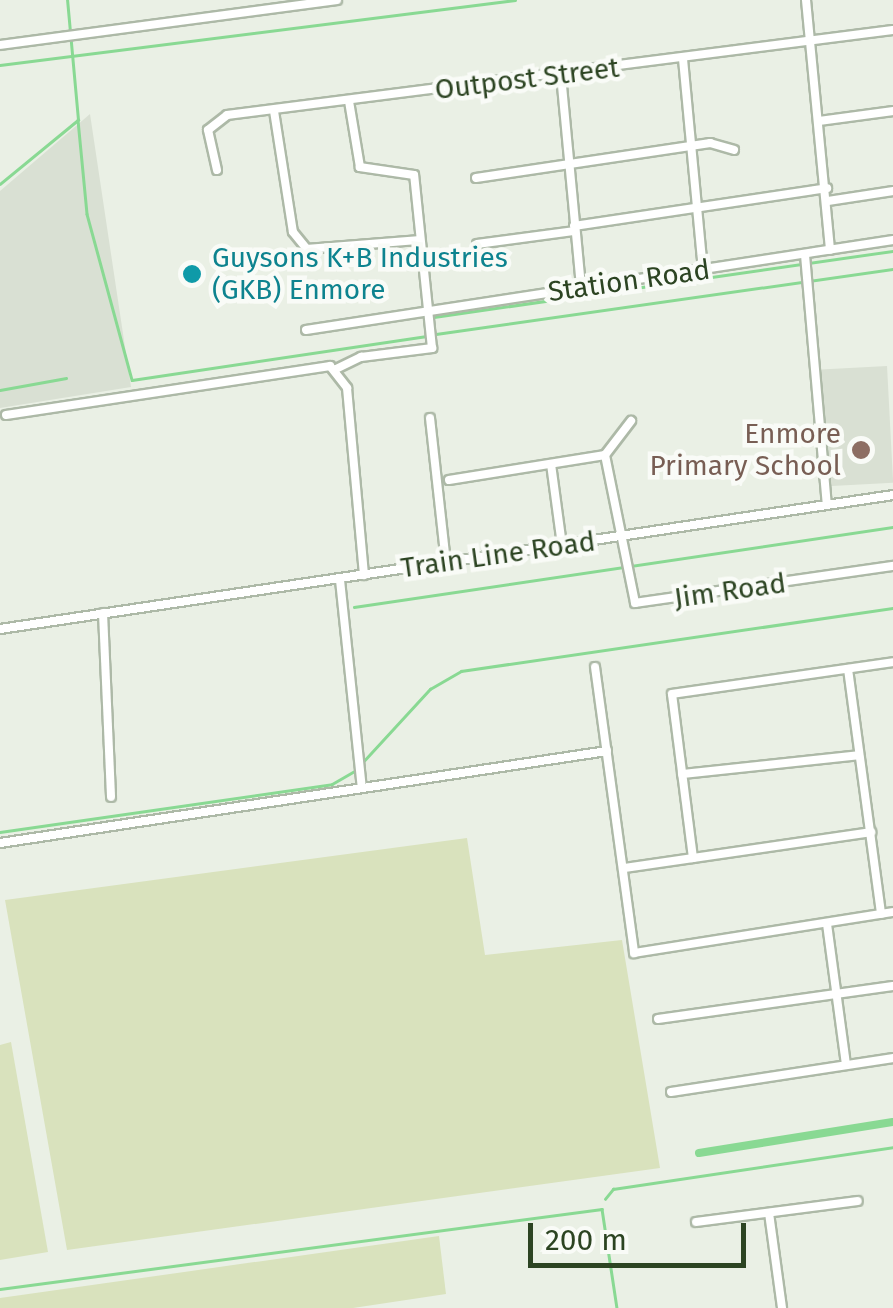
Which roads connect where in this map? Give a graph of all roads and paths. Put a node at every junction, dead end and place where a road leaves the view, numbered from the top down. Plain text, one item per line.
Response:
1 (336, 0) edge
2 (806, 0) edge
3 (893, 30) edge
4 (810, 41) junction
5 (0, 45) edge
6 (683, 59) junction
7 (561, 75) junction
8 (348, 101) junction
9 (274, 111) junction
10 (893, 111) edge
11 (819, 121) junction
12 (693, 146) junction
13 (734, 150) dead end
14 (569, 164) junction
15 (217, 170) dead end
16 (476, 178) dead end
17 (827, 188) junction
18 (893, 191) edge
19 (828, 201) junction
20 (699, 210) junction
21 (574, 229) junction
22 (420, 240) junction
23 (893, 240) edge
24 (477, 244) dead end
25 (830, 250) junction
26 (805, 255) junction
27 (703, 270) junction
28 (581, 288) junction
29 (428, 312) junction
30 (306, 330) dead end
31 (336, 369) junction
32 (6, 414) dead end
33 (430, 418) dead end
34 (632, 421) dead end
35 (606, 455) junction
36 (550, 464) junction
37 (449, 480) dead end
38 (893, 495) edge
39 (827, 504) junction
40 (621, 537) junction
41 (562, 546) junction
42 (446, 562) junction
43 (893, 566) edge
44 (364, 574) junction
45 (340, 580) junction
46 (103, 613) junction
47 (0, 629) edge
48 (893, 662) edge
49 (595, 667) dead end
50 (848, 669) junction
51 (607, 752) junction
52 (860, 755) junction
53 (682, 774) junction
54 (362, 788) junction
55 (111, 797) dead end
56 (872, 832) junction
57 (0, 843) edge
58 (693, 858) junction
59 (625, 868) junction
60 (893, 912) edge
61 (880, 914) junction
62 (827, 924) junction
63 (893, 986) edge
64 (836, 994) junction
65 (658, 1019) dead end
66 (893, 1058) edge
67 (846, 1064) junction
68 (672, 1092) dead end
69 (858, 1201) dead end
70 (769, 1213) junction
71 (696, 1222) dead end
72 (782, 1308) edge

1 - 5 street
2 - 4 street
3 - 4 street, Outpost Street
4 - 6 street, Outpost Street
4 - 11 street
6 - 7 street, Outpost Street
6 - 12 street
7 - 8 street, Outpost Street
7 - 14 street
8 - 9 street, Outpost Street
8 - 22 street
9 - 15 street, Outpost Street
9 - 22 street
10 - 11 street
11 - 17 street
12 - 13 street
12 - 14 street
12 - 20 street
14 - 16 street
14 - 21 street
17 - 19 street
17 - 20 street
18 - 19 street
19 - 25 street
20 - 21 street
20 - 27 street
21 - 24 street
21 - 28 street
22 - 29 street
23 - 25 street, Station Road
25 - 26 street, Station Road
26 - 27 street, Station Road
26 - 39 street
27 - 28 street, Station Road
28 - 29 street, Station Road
29 - 30 street, Station Road
29 - 31 street
31 - 32 street
31 - 44 street
33 - 42 street
34 - 35 street
35 - 36 street
35 - 40 street, Jim Road
36 - 37 street
36 - 41 street
38 - 39 street, Train Line Road
39 - 40 street, Train Line Road
40 - 41 street, Train Line Road
40 - 43 street, Jim Road
41 - 42 street, Train Line Road
42 - 44 street, Train Line Road
44 - 45 street, Train Line Road
45 - 46 street, Train Line Road
45 - 54 street
46 - 47 street, Train Line Road
46 - 55 street
48 - 50 street
49 - 51 street
50 - 52 street
50 - 53 street
51 - 54 street
51 - 59 street
52 - 53 street
52 - 56 street
53 - 58 street
54 - 57 street
56 - 58 street
56 - 61 street
58 - 59 street
59 - 62 street
60 - 61 street
61 - 62 street
62 - 64 street
63 - 64 street
64 - 65 street
64 - 67 street
66 - 67 street
67 - 68 street
69 - 70 street
70 - 71 street
70 - 72 street

